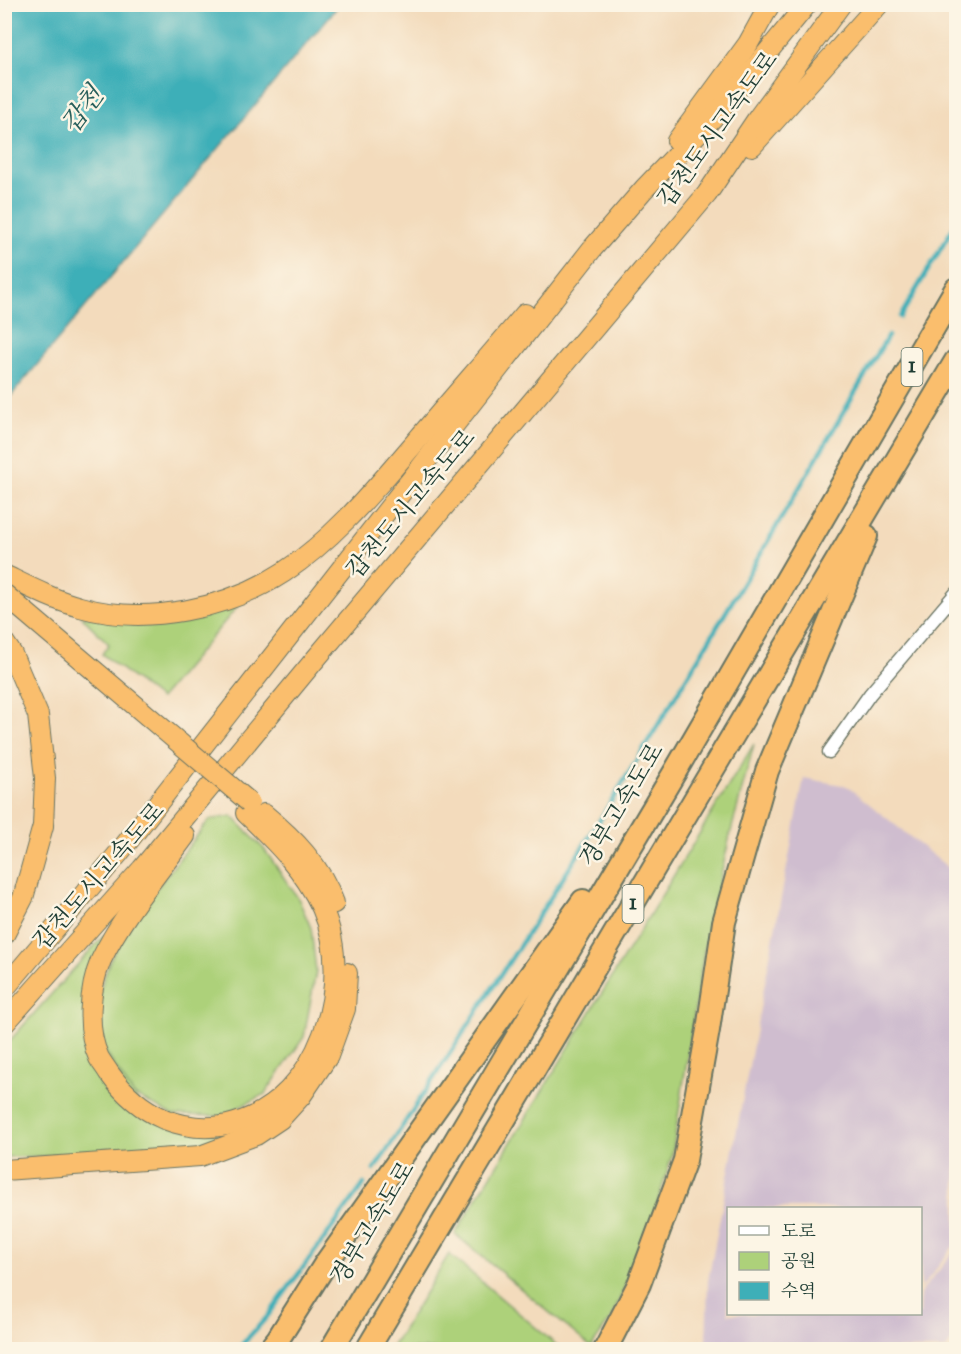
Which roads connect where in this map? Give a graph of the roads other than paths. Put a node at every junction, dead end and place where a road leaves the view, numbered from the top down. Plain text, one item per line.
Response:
1 (770, 4) edge
2 (807, 4) edge
3 (841, 4) edge
4 (879, 4) edge
5 (644, 189) junction
6 (708, 194) junction
7 (592, 249) junction
8 (957, 289) edge
9 (957, 361) edge
10 (899, 458) junction
11 (4, 575) edge
12 (957, 593) edge
13 (4, 594) edge
14 (4, 612) edge
15 (4, 642) edge
16 (313, 662) junction
17 (829, 752) dead end
18 (676, 770) junction
19 (248, 807) junction
20 (4, 935) edge
21 (4, 989) edge
22 (4, 1024) edge
23 (4, 1170) edge
24 (269, 1350) edge
25 (331, 1350) edge
26 (367, 1350) edge
27 (605, 1350) edge

1 - 5 highway
2 - 5 highway, 갑천도시고속도로
3 - 6 highway, 갑천도시고속도로
4 - 6 highway
5 - 7 highway, 갑천도시고속도로
6 - 16 highway, 갑천도시고속도로
7 - 11 highway
7 - 21 highway, 갑천도시고속도로
8 - 18 highway, 경부고속도로 / 1
9 - 10 highway, 1
10 - 26 highway, 1
10 - 27 highway
12 - 17 street
13 - 19 highway, bridge
14 - 19 highway
15 - 20 highway
16 - 19 highway
16 - 22 highway, 갑천도시고속도로
18 - 24 highway
18 - 25 highway, 경부고속도로 / 1
19 - 23 highway

